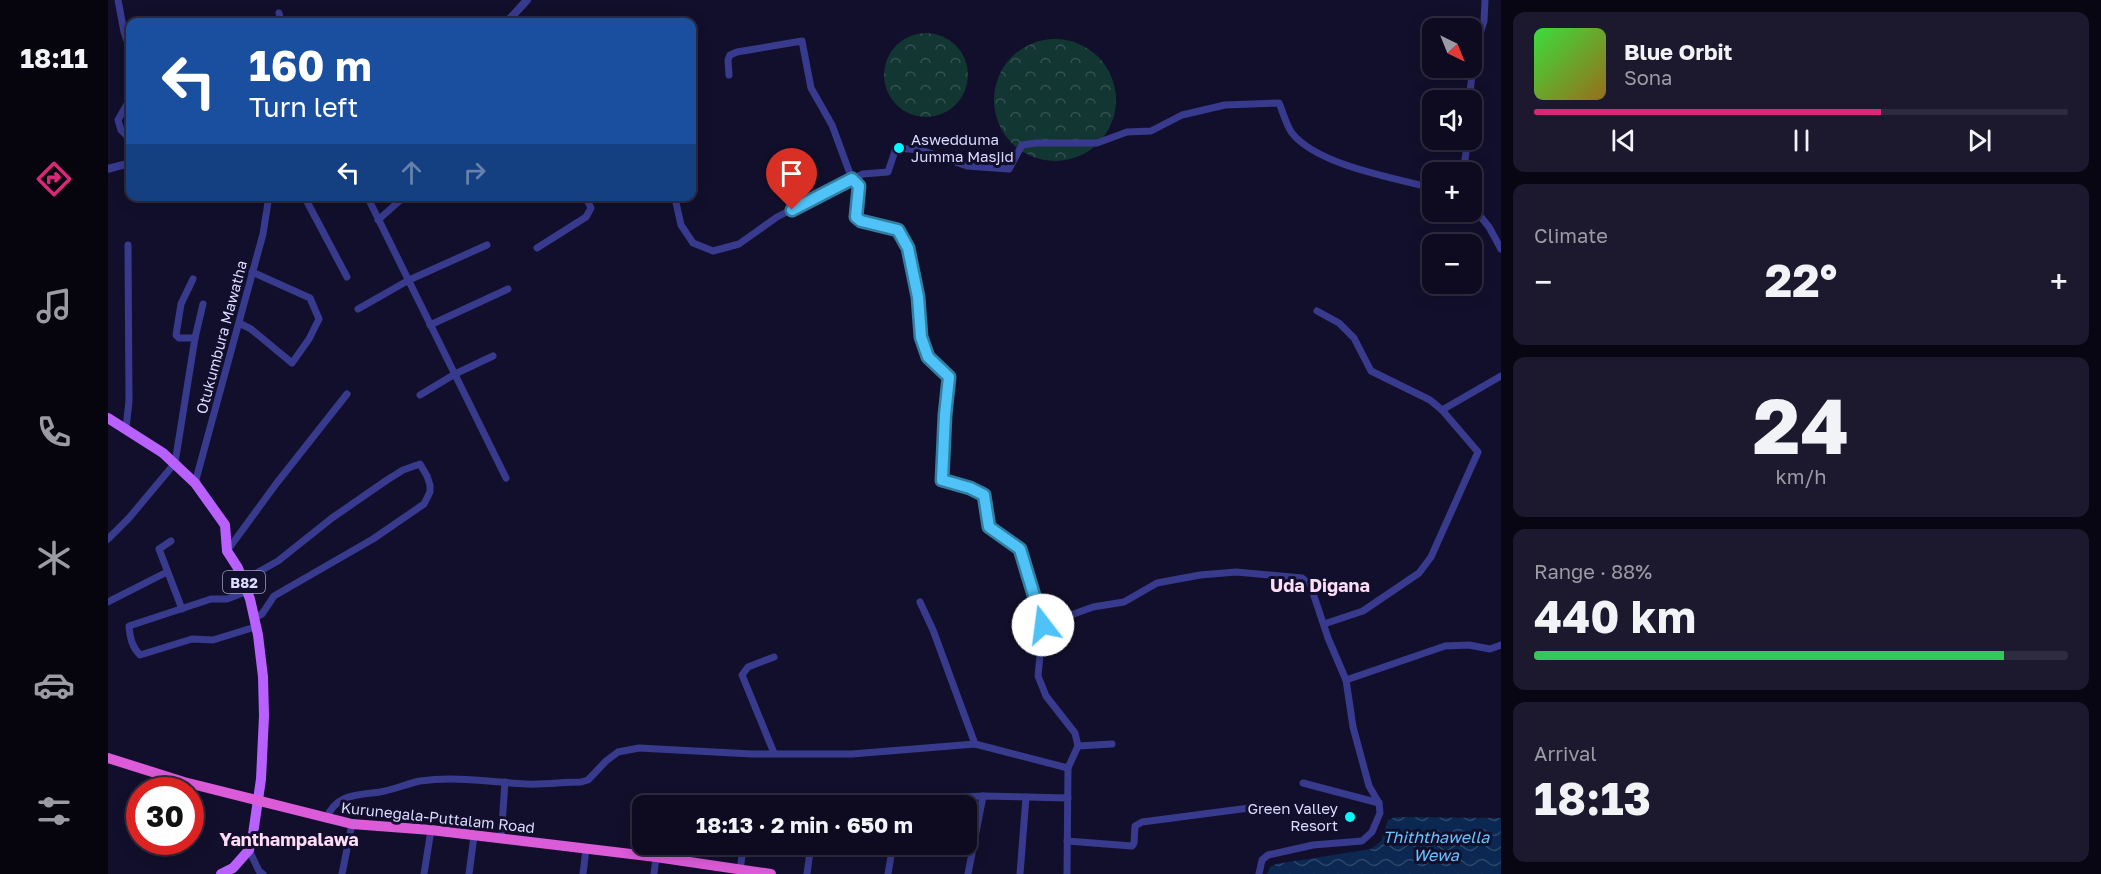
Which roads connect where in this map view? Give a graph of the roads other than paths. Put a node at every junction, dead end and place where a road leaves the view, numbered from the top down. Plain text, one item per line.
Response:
1 (118, 0) edge
2 (527, 0) edge
3 (1485, 0) edge
4 (279, 13) dead end
5 (280, 18) edge
6 (511, 18) edge
7 (126, 33) edge
8 (729, 75) dead end
9 (1470, 90) edge
10 (126, 105) edge
11 (126, 136) edge
12 (126, 164) edge
13 (108, 169) edge
14 (852, 179) junction
15 (1422, 185) edge
16 (269, 201) edge
17 (306, 201) edge
18 (369, 201) edge
19 (399, 201) edge
20 (588, 201) edge
21 (676, 201) edge
22 (1482, 218) edge
23 (378, 220) junction
24 (488, 244) dead end
25 (128, 245) dead end
26 (537, 248) dead end
27 (1501, 249) edge
28 (252, 272) junction
29 (347, 277) dead end
30 (193, 279) dead end
31 (409, 280) junction
32 (508, 289) dead end
33 (203, 304) dead end
34 (358, 309) dead end
35 (1317, 311) dead end
36 (238, 323) junction
37 (430, 325) junction
38 (195, 338) junction
39 (493, 356) dead end
40 (455, 374) junction
41 (1501, 376) edge
42 (346, 394) dead end
43 (420, 395) dead end
44 (1442, 410) junction
45 (108, 418) edge
46 (126, 428) junction
47 (175, 463) junction
48 (506, 478) dead end
49 (195, 483) junction
50 (108, 539) edge
51 (171, 541) dead end
52 (227, 551) junction
53 (167, 572) junction
54 (246, 586) junction
55 (108, 602) edge
56 (920, 602) dead end
57 (182, 609) junction
58 (255, 623) junction
59 (1324, 624) junction
60 (1043, 625) junction
61 (1501, 645) edge
62 (774, 657) dead end
63 (1346, 680) junction
64 (975, 744) junction
65 (1112, 744) dead end
66 (1078, 746) junction
67 (774, 753) junction
68 (108, 758) edge
69 (1068, 768) junction
70 (505, 782) junction
71 (1304, 783) dead end
72 (983, 796) junction
73 (1026, 796) junction
74 (977, 797) edge
75 (1068, 798) junction
76 (258, 802) junction
77 (1379, 803) junction
78 (1257, 807) dead end
79 (326, 819) junction
80 (352, 824) junction
81 (431, 830) junction
82 (474, 836) junction
83 (501, 839) junction
84 (1067, 841) junction
85 (586, 849) junction
86 (249, 850) junction
87 (742, 855) edge
88 (810, 855) edge
89 (891, 855) edge
90 (656, 857) junction
91 (701, 869) edge
92 (740, 870) junction
93 (221, 874) edge
94 (262, 874) edge
95 (342, 874) edge
96 (424, 874) edge
97 (469, 874) edge
98 (583, 874) edge
99 (654, 874) edge
100 (771, 874) edge
101 (807, 874) edge
102 (888, 874) edge
103 (968, 874) edge
104 (1020, 874) edge
105 (1067, 874) edge
106 (1259, 874) edge

1 - 7 street
2 - 6 street
3 - 9 street
4 - 5 street
8 - 14 street
10 - 11 street
12 - 13 street
14 - 15 street
14 - 21 street
14 - 60 street
16 - 28 street, Otukumbura Mawatha
17 - 29 street
18 - 23 street
19 - 23 street
20 - 26 street
22 - 27 street
23 - 31 street
24 - 31 street
25 - 46 street
28 - 36 street, Otukumbura Mawatha
28 - 36 street
30 - 38 street
31 - 34 street
31 - 37 street
32 - 37 street
33 - 38 street
35 - 44 street
36 - 49 street, Otukumbura Mawatha
37 - 40 street
38 - 47 street
39 - 40 street
40 - 43 street
40 - 48 street
41 - 44 street
42 - 52 street
44 - 59 street
45 - 46 main road, B82
46 - 47 main road, B82
47 - 49 main road, B82
47 - 50 street
49 - 52 main road, B82
51 - 53 street
52 - 54 main road, B82
53 - 55 street
53 - 57 street
54 - 57 street
54 - 58 main road, B82
54 - 58 street
56 - 64 street
57 - 58 street
58 - 76 main road, B82
59 - 60 street
59 - 63 street
60 - 66 street
61 - 63 street
62 - 67 street
63 - 77 street
64 - 67 street
64 - 69 street
65 - 66 street
66 - 69 street
67 - 70 street
68 - 76 highway, Kurunegala-Puttalam Road
69 - 75 street
70 - 79 street
70 - 83 street
71 - 77 street
72 - 73 street
72 - 74 street
72 - 103 street
73 - 75 street
73 - 104 street
75 - 84 street
76 - 79 highway, Kurunegala-Puttalam Road
76 - 86 main road
77 - 106 street
78 - 84 street
79 - 80 highway, Kurunegala-Puttalam Road
80 - 81 highway, Kurunegala-Puttalam Road
80 - 95 street
81 - 82 highway, Kurunegala-Puttalam Road
81 - 96 street
82 - 83 highway, Kurunegala-Puttalam Road
82 - 97 street
83 - 85 highway, Kurunegala-Puttalam Road
84 - 105 street
85 - 90 highway, Kurunegala-Puttalam Road
85 - 98 street
86 - 93 main road
86 - 94 street
87 - 92 street
88 - 101 street
89 - 102 street
90 - 91 highway, Kurunegala-Puttalam Road
90 - 99 street
91 - 92 highway, Kurunegala-Puttalam Road
92 - 100 highway, Kurunegala-Puttalam Road

